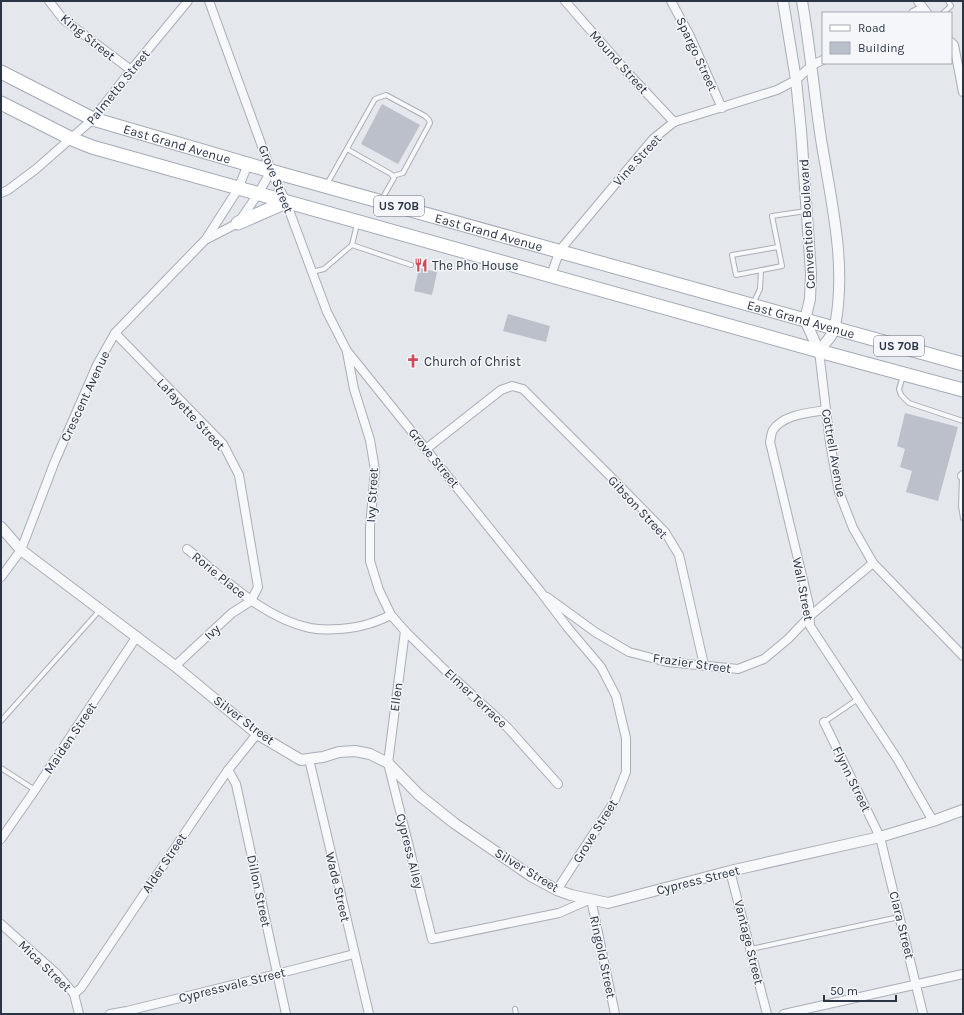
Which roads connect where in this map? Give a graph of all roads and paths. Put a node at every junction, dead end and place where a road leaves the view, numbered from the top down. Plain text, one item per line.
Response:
1 (48, 1) edge
2 (188, 1) edge
3 (209, 1) edge
4 (565, 1) edge
5 (671, 1) edge
6 (783, 1) edge
7 (802, 1) edge
8 (918, 1) edge
9 (948, 1) edge
10 (925, 10) edge
11 (944, 12) edge
12 (952, 43) edge
13 (822, 61) edge
14 (812, 66) junction
15 (131, 70) junction
16 (1, 72) edge
17 (796, 80) junction
18 (963, 92) edge
19 (1, 103) edge
20 (722, 108) junction
21 (93, 119) junction
22 (674, 122) junction
23 (72, 139) junction
24 (347, 149) junction
25 (248, 164) junction
26 (271, 171) junction
27 (393, 176) junction
28 (325, 186) junction
29 (238, 189) junction
30 (1, 193) edge
31 (258, 194) junction
32 (381, 201) junction
33 (286, 202) junction
34 (807, 210) junction
35 (357, 221) junction
36 (238, 222) junction
37 (206, 239) junction
38 (352, 245) junction
39 (778, 247) junction
40 (560, 250) junction
41 (762, 250) junction
42 (763, 255) dead end
43 (411, 265) dead end
44 (764, 268) junction
45 (312, 272) junction
46 (551, 275) junction
47 (752, 305) junction
48 (805, 320) junction
49 (835, 328) junction
50 (115, 333) junction
51 (347, 350) junction
52 (818, 351) junction
53 (963, 364) edge
54 (903, 374) junction
55 (963, 390) edge
56 (826, 410) junction
57 (963, 421) edge
58 (426, 449) junction
59 (963, 476) edge
60 (963, 518) edge
61 (1, 526) edge
62 (188, 549) dead end
63 (21, 550) junction
64 (873, 563) junction
65 (1, 577) edge
66 (540, 591) junction
67 (251, 601) junction
68 (101, 609) junction
69 (391, 615) junction
70 (810, 616) junction
71 (405, 631) junction
72 (137, 636) junction
73 (963, 656) edge
74 (704, 665) junction
75 (175, 666) junction
76 (858, 699) junction
77 (1, 721) edge
78 (824, 722) joint
79 (257, 734) junction
80 (309, 759) junction
81 (388, 764) junction
82 (1, 768) edge
83 (228, 770) junction
84 (558, 784) dead end
85 (35, 790) junction
86 (963, 810) edge
87 (933, 821) junction
88 (880, 837) junction
89 (1, 839) edge
90 (730, 871) junction
91 (556, 890) junction
92 (591, 899) junction
93 (900, 916) junction
94 (1, 924) edge
95 (751, 949) junction
96 (354, 954) junction
97 (277, 974) junction
98 (963, 974) edge
99 (916, 984) junction
100 (74, 994) junction
101 (515, 1009) dead end
102 (127, 1013) edge
103 (79, 1014) edge
104 (110, 1014) edge
105 (286, 1014) edge
106 (369, 1014) edge
107 (516, 1014) edge
108 (615, 1014) edge
109 (767, 1014) edge
110 (784, 1014) edge
111 (923, 1014) edge

1 - 15 street, King Street
2 - 15 street, Palmetto Street
3 - 26 street, Grove Street
4 - 22 street, Mound Street
5 - 20 street, Spargo Street
6 - 17 street, Convention Boulevard
7 - 14 street, Convention Boulevard
8 - 10 street
9 - 11 lane
12 - 18 street
13 - 14 street, Vine Street
14 - 17 street, Vine Street
14 - 49 street, Convention Boulevard
15 - 21 street, Palmetto Street
16 - 21 main road, East Grand Avenue / US 70B
17 - 20 street, Vine Street
17 - 34 street, Convention Boulevard
19 - 23 main road, East Grand Avenue / US 70B
20 - 22 street, Vine Street
21 - 23 street, Palmetto Street
21 - 25 main road, East Grand Avenue / US 70B
22 - 40 street, Vine Street
23 - 29 main road, East Grand Avenue / US 70B
23 - 30 street, Palmetto Street
24 - 27 lane
24 - 27 lane
24 - 28 lane
25 - 26 main road, East Grand Avenue / US 70B
25 - 29 street, Crescent Avenue
26 - 28 main road, East Grand Avenue / US 70B
26 - 31 street, Crescent Avenue
26 - 33 street, Grove Street
27 - 32 lane
28 - 32 main road, East Grand Avenue / US 70B
29 - 31 main road, East Grand Avenue / US 70B
29 - 37 street, Crescent Avenue
31 - 33 main road, East Grand Avenue / US 70B
31 - 36 street, Crescent Avenue
32 - 40 main road, East Grand Avenue / US 70B
33 - 35 main road, East Grand Avenue / US 70B
33 - 36 main road
33 - 45 street, Grove Street
34 - 39 lane
34 - 48 street, Convention Boulevard
35 - 38 lane
35 - 46 main road, East Grand Avenue / US 70B
36 - 37 street, Crescent Avenue
37 - 50 street, Crescent Avenue
38 - 43 lane
38 - 45 lane
39 - 41 lane
39 - 44 lane
40 - 46 street, Vine Street
40 - 47 main road, East Grand Avenue / US 70B
41 - 42 lane
41 - 44 lane
44 - 47 lane
45 - 51 street, Grove Street
46 - 52 main road, East Grand Avenue / US 70B
47 - 48 main road, East Grand Avenue / US 70B
48 - 49 main road, East Grand Avenue / US 70B
48 - 52 street
49 - 52 street, Convention Boulevard
49 - 53 main road, East Grand Avenue / US 70B
50 - 63 street, Crescent Avenue
50 - 67 street, Lafayette Street
51 - 58 street, Grove Street
51 - 69 street, Ivy Street
52 - 54 main road, East Grand Avenue / US 70B
52 - 56 street, Cottrell Avenue
54 - 55 main road, East Grand Avenue / US 70B
54 - 57 lane
56 - 64 street, Cottrell Avenue
56 - 70 street, Wall Street
58 - 66 street, Grove Street
58 - 74 street, Gibson Street
59 - 60 lane
61 - 63 street, Silver Street
62 - 67 street, Rorie Place
63 - 65 street, Crescent Avenue
63 - 68 street, Silver Street
64 - 70 street, Frazier Street
64 - 73 street, Cottrell Avenue
66 - 74 street, Frazier Street
66 - 91 street, Grove Street
67 - 69 street, Rorie Place
67 - 75 street, Ivy
68 - 72 street, Silver Street
68 - 77 lane
69 - 71 street, Elmer Terrace
70 - 74 street, Frazier Street
70 - 76 street, Wall Street
71 - 81 street, Ellen
71 - 84 street, Elmer Terrace
72 - 75 street, Silver Street
72 - 85 street, Maiden Street
75 - 79 street, Silver Street
76 - 78 lane
76 - 87 street, Wall Street
78 - 88 street, Flynn Street
79 - 80 street, Silver Street
79 - 83 street, Alder Street
80 - 81 street, Silver Street
80 - 96 street, Wade Street
81 - 91 street, Silver Street
81 - 92 street, Cypress Alley
82 - 85 lane
83 - 97 street, Dillon Street
83 - 100 street, Alder Street
85 - 89 street, Maiden Street
86 - 87 street, Cypress Street
87 - 88 street, Cypress Street
88 - 90 street, Cypress Street
88 - 93 street, Clara Street
90 - 92 street, Cypress Street
90 - 95 street, Vantage Street
91 - 92 street, Silver Street
92 - 108 street, Ringold Street
93 - 95 lane
93 - 99 street, Clara Street
94 - 100 street, Mica Street
95 - 109 street, Vantage Street
96 - 97 street, Cypressvale Street
96 - 106 street, Wade Street
97 - 102 street, Cypressvale Street
97 - 105 street, Dillon Street
98 - 99 street
99 - 110 street
99 - 111 street, Clara Street
100 - 103 street, Mica Street
101 - 107 lane
102 - 104 street, Cypressvale Street

